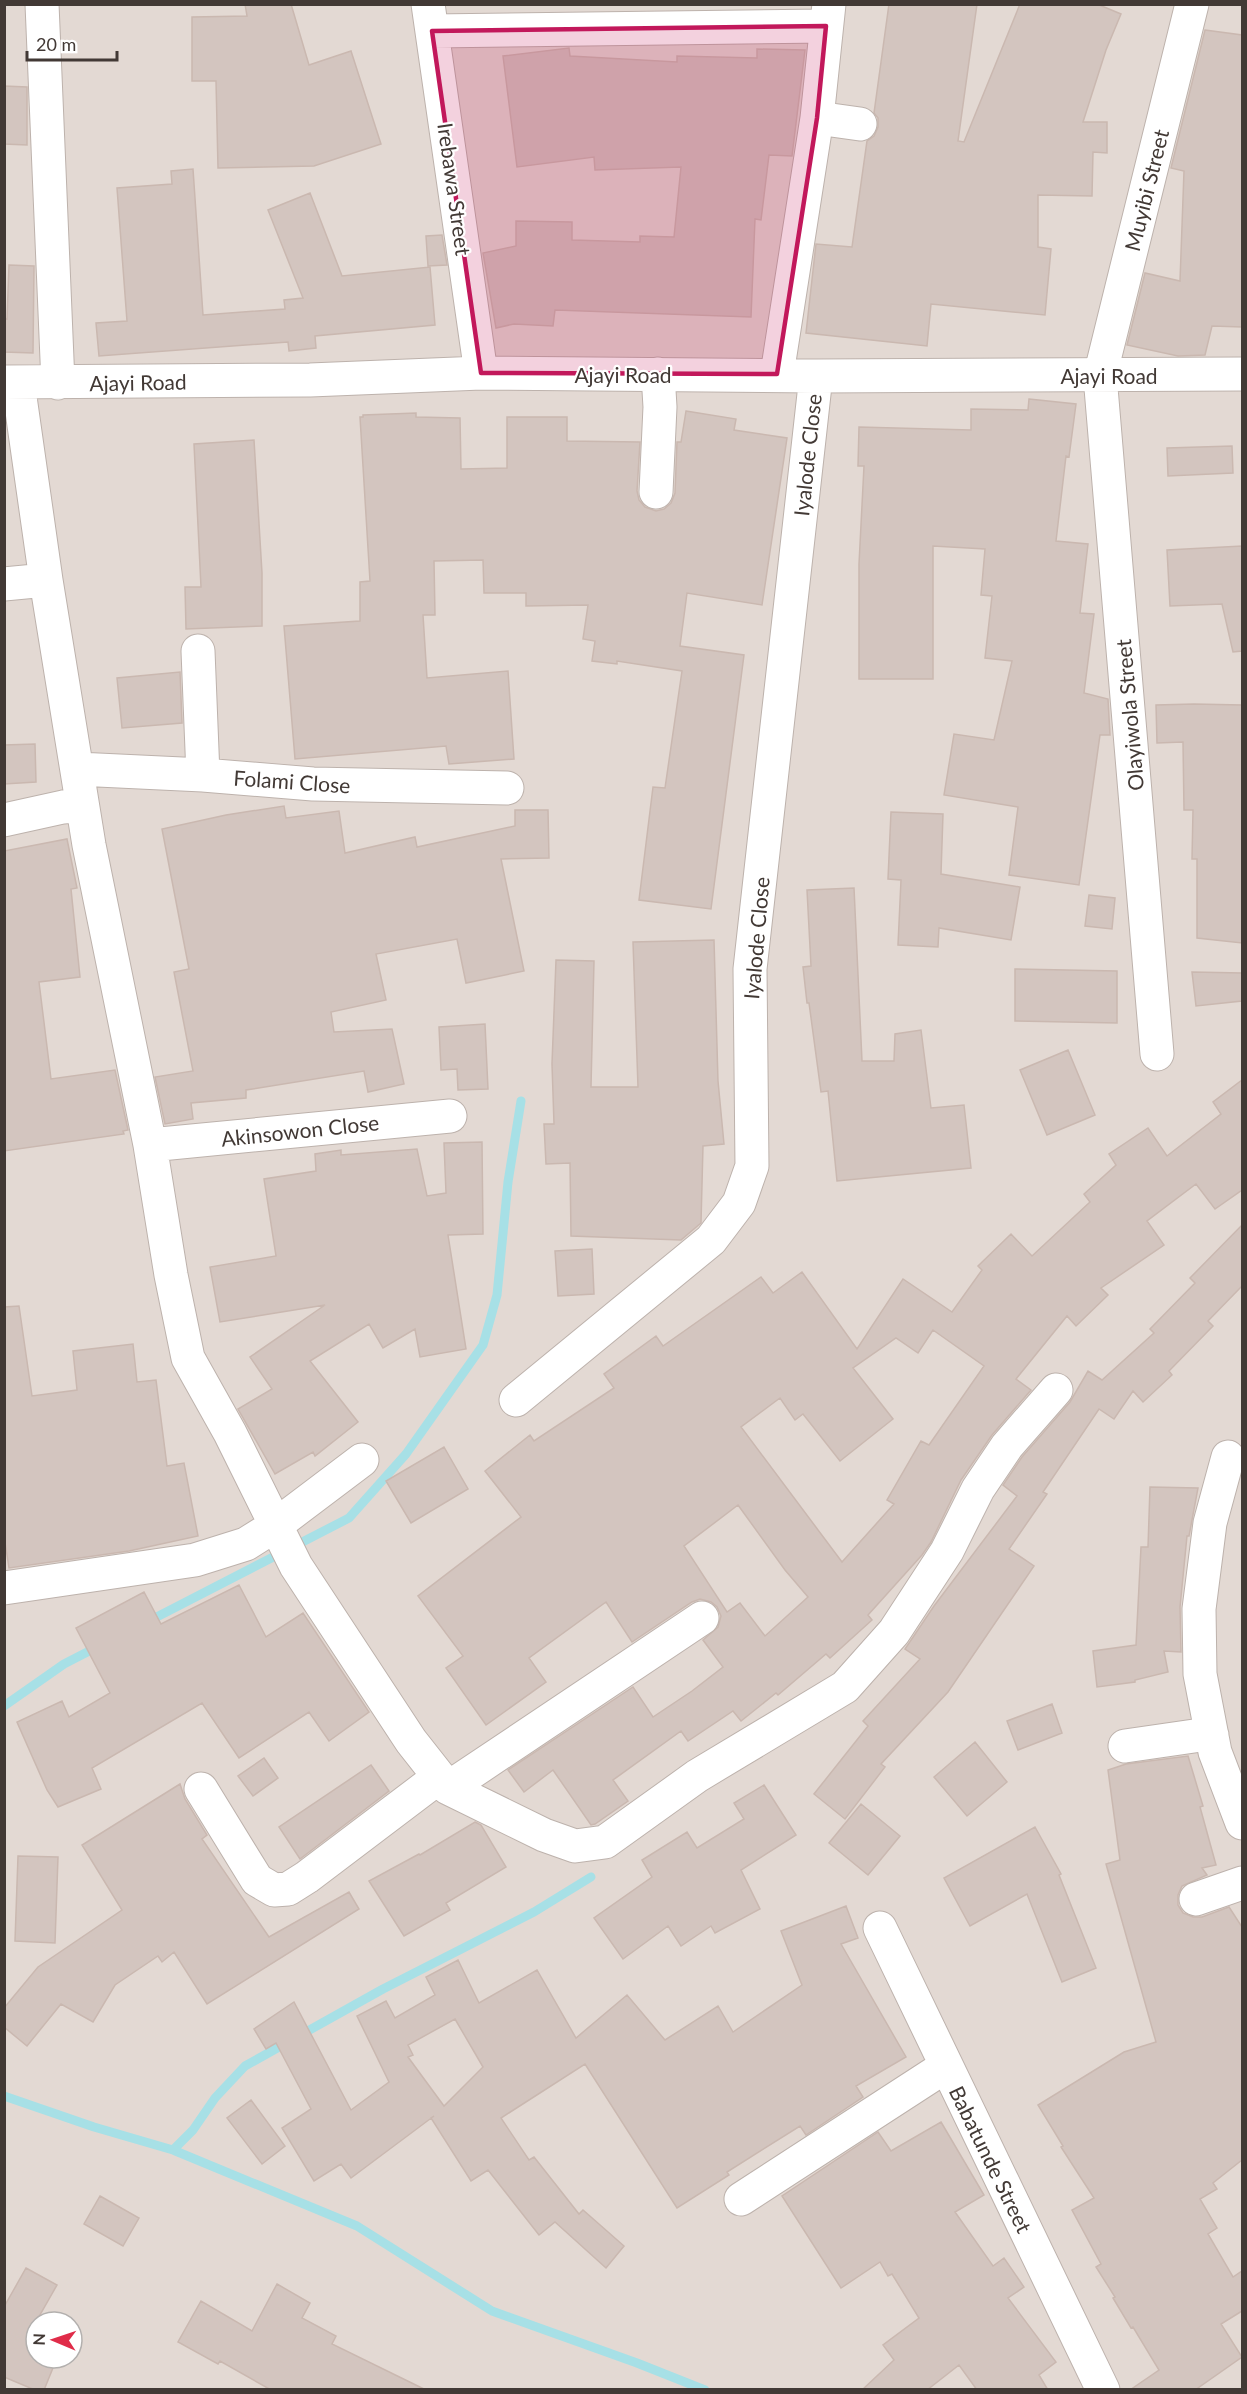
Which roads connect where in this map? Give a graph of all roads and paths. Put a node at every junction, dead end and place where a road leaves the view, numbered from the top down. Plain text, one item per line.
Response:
1 (42, 4) edge
2 (1192, 4) edge
3 (827, 15) edge
4 (430, 18) edge
5 (817, 118) junction
6 (860, 124) dead end
7 (481, 373) junction
8 (658, 374) junction
9 (777, 374) junction
10 (1242, 374) edge
11 (816, 376) junction
12 (1100, 376) junction
13 (11, 383) edge
14 (58, 383) junction
15 (656, 492) dead end
16 (45, 580) junction
17 (4, 584) edge
18 (198, 651) dead end
19 (77, 769) junction
20 (203, 775) junction
21 (507, 788) dead end
22 (82, 805) junction
23 (4, 820) edge
24 (1157, 1054) dead end
25 (450, 1116) dead end
26 (150, 1145) junction
27 (1056, 1390) dead end
28 (516, 1400) dead end
29 (1228, 1457) dead end
30 (362, 1460) dead end
31 (286, 1544) junction
32 (4, 1588) edge
33 (702, 1618) dead end
34 (1212, 1735) junction
35 (1125, 1746) dead end
36 (444, 1782) junction
37 (201, 1789) dead end
38 (1242, 1822) edge
39 (1242, 1883) edge
40 (1196, 1899) dead end
41 (880, 1928) dead end
42 (946, 2066) junction
43 (741, 2199) dead end
44 (1103, 2390) edge

1 - 14 street
2 - 12 street, Muyibi Street
3 - 4 street
3 - 5 street
4 - 7 street, Irebawa Street
5 - 6 street
5 - 9 street
7 - 8 street, Ajayi Road
7 - 14 street, Ajayi Road
8 - 9 street, Ajayi Road
8 - 15 street
9 - 11 street, Ajayi Road
10 - 12 street, Ajayi Road
11 - 12 street, Ajayi Road
11 - 28 street, Iyalode Close
12 - 24 street, Olayiwola Street
13 - 14 street, Ajayi Road
13 - 16 street
16 - 17 street
16 - 19 street
18 - 20 street
19 - 20 street, Folami Close
19 - 22 street
20 - 21 street, Folami Close
22 - 23 street
22 - 26 street
25 - 26 street, Akinsowon Close
26 - 31 street
27 - 36 street
29 - 34 street
30 - 31 street
31 - 32 street
31 - 36 street
33 - 36 street
34 - 35 street
34 - 38 street
36 - 37 street
39 - 40 street
41 - 42 street, Babatunde Street
42 - 43 street
42 - 44 street, Babatunde Street

